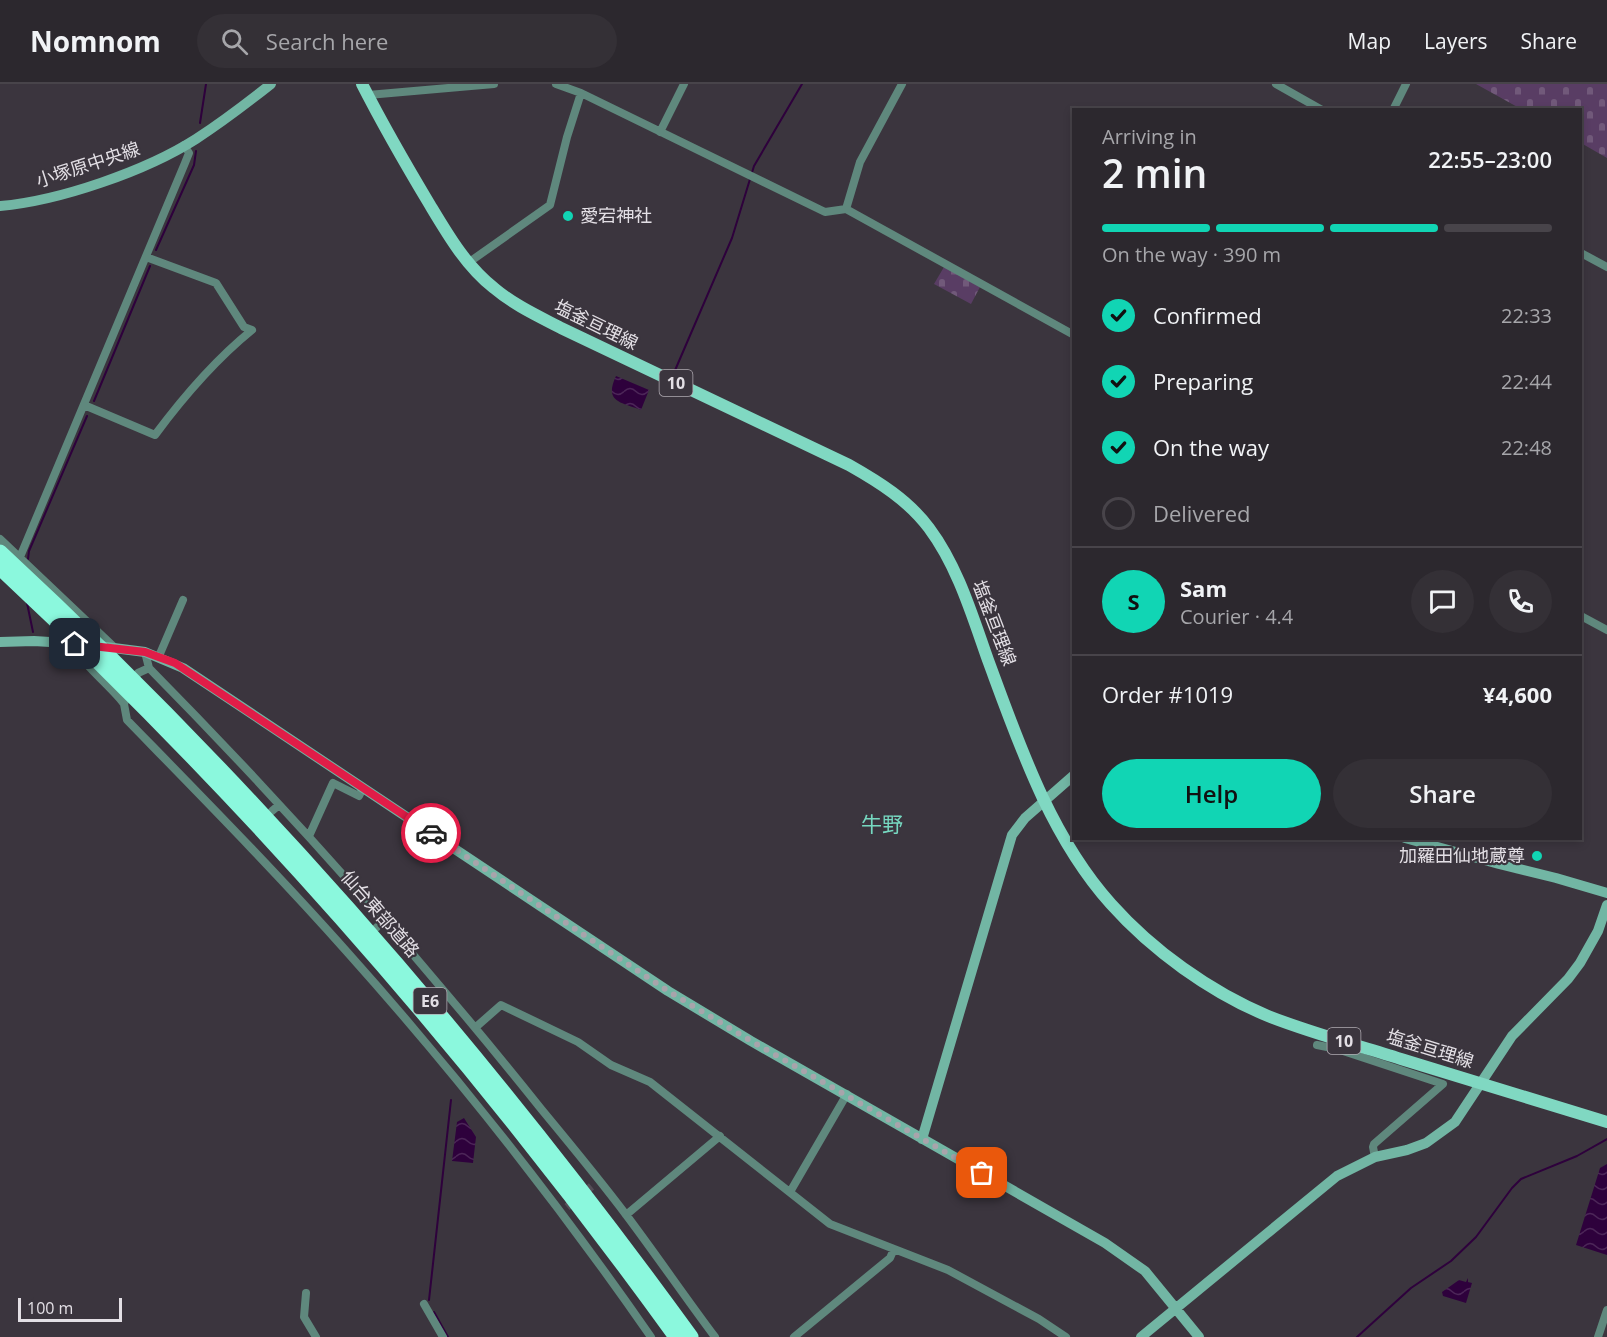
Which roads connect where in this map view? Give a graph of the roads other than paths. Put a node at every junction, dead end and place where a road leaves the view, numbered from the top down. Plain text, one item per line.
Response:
1 (271, 84) edge
2 (494, 84) edge
3 (556, 84) edge
4 (684, 84) edge
5 (902, 84) edge
6 (1276, 84) edge
7 (1406, 84) edge
8 (365, 89) edge
9 (581, 93) junction
10 (1318, 108) edge
11 (1394, 108) edge
12 (660, 132) junction
13 (184, 146) junction
14 (0, 206) edge
15 (846, 209) junction
16 (1582, 254) edge
17 (146, 257) junction
18 (468, 263) junction
19 (1607, 267) edge
20 (1072, 334) edge
21 (84, 405) junction
22 (0, 539) edge
23 (0, 552) edge
24 (20, 557) junction
25 (0, 568) edge
26 (183, 600) dead end
27 (1582, 617) edge
28 (1607, 630) edge
29 (0, 642) edge
30 (75, 644) junction
31 (117, 649) junction
32 (145, 652) junction
33 (159, 656) junction
34 (148, 668) junction
35 (133, 696) junction
36 (1072, 777) edge
37 (363, 788) junction
38 (1044, 800) junction
39 (279, 805) junction
40 (272, 811) dead end
41 (309, 836) junction
42 (1412, 840) edge
43 (1607, 893) edge
44 (1607, 905) edge
45 (384, 920) junction
46 (376, 928) dead end
47 (356, 947) dead end
48 (349, 953) junction
49 (476, 1027) junction
50 (1317, 1045) dead end
51 (1481, 1084) junction
52 (847, 1094) junction
53 (1607, 1122) edge
54 (720, 1136) junction
55 (922, 1139) junction
56 (1375, 1157) junction
57 (790, 1192) junction
58 (626, 1215) junction
59 (894, 1249) junction
60 (306, 1293) dead end
61 (424, 1304) dead end
62 (1175, 1308) junction
63 (1607, 1310) edge
64 (701, 1333) edge
65 (316, 1337) edge
66 (443, 1337) edge
67 (651, 1337) edge
68 (676, 1337) edge
69 (715, 1337) edge
70 (794, 1337) edge
71 (1066, 1337) edge
72 (1141, 1337) edge
73 (1199, 1337) edge
74 (1600, 1337) edge

1 - 13 street, 小塚原中央線
2 - 8 street
3 - 9 street
4 - 12 street
5 - 15 street
6 - 10 street
7 - 11 street
8 - 18 main road, 塩釜亘理線 / 10
9 - 12 street
9 - 18 street
12 - 15 street
13 - 14 street, 小塚原中央線
13 - 17 street
15 - 20 street
16 - 19 street
17 - 21 street
17 - 21 street
18 - 38 main road, 塩釜亘理線 / 10
21 - 24 street
22 - 24 street
23 - 35 highway, 仙台東部道路 / E6
24 - 31 street
25 - 35 highway, 仙台東部道路 / E6
26 - 33 street
27 - 28 street
29 - 30 street
30 - 31 street
30 - 35 street
31 - 32 street
32 - 33 street
32 - 34 street
33 - 37 street
34 - 35 street
34 - 39 street
35 - 48 street
35 - 64 highway, 仙台東部道路 / E6
35 - 68 highway, 仙台東部道路 / E6
36 - 38 street
37 - 41 street
37 - 52 street
38 - 51 main road, 塩釜亘理線 / 10
38 - 55 street
39 - 40 street
39 - 41 street
41 - 45 street
42 - 43 street
44 - 51 street
45 - 46 street
45 - 49 street
47 - 48 street
48 - 67 street
49 - 54 street
49 - 58 street
50 - 56 street
51 - 53 main road, 塩釜亘理線 / 10
51 - 56 street
52 - 55 street
52 - 57 street
54 - 57 street
54 - 58 street
55 - 62 street
56 - 62 street
57 - 59 street
58 - 64 street
59 - 70 street
59 - 71 street
60 - 65 street
61 - 66 street
62 - 72 street
62 - 73 street
63 - 74 street
64 - 69 street

